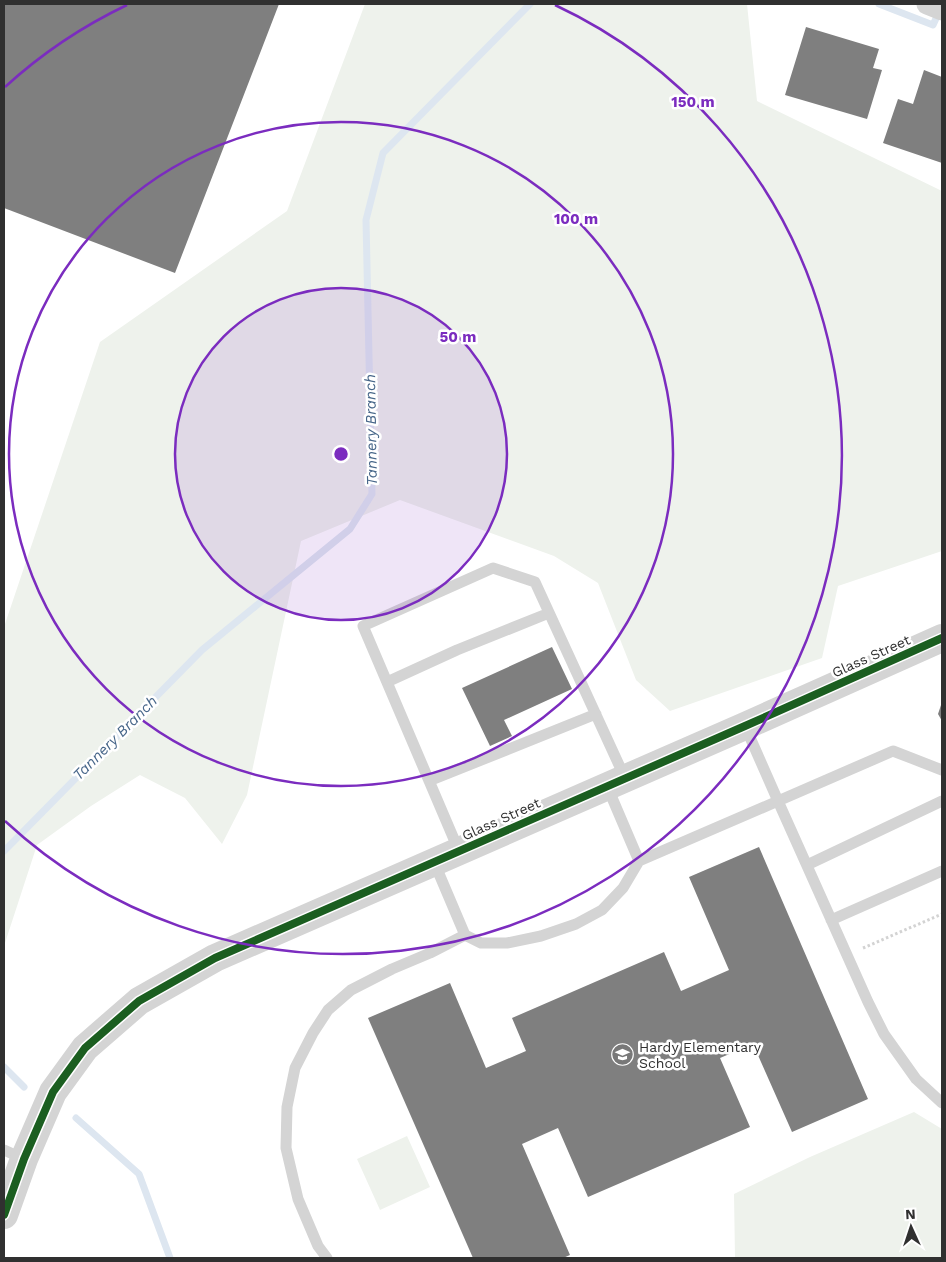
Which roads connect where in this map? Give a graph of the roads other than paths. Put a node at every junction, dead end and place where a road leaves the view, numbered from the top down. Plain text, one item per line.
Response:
1 (927, 4) edge
2 (942, 10) edge
3 (549, 613) junction
4 (942, 638) edge
5 (387, 682) junction
6 (596, 714) junction
7 (745, 726) junction
8 (942, 770) edge
9 (429, 781) junction
10 (616, 782) junction
11 (778, 800) junction
12 (942, 801) edge
13 (459, 851) junction
14 (639, 861) junction
15 (434, 862) junction
16 (807, 865) junction
17 (942, 872) edge
18 (831, 920) junction
19 (465, 935) junction
20 (942, 1103) edge
21 (14, 1155) edge
22 (4, 1215) edge
23 (327, 1258) edge

1 - 2 street
3 - 5 lane
3 - 5 lane
3 - 6 lane
4 - 7 street, Glass Street
5 - 9 lane
6 - 9 lane
6 - 10 lane
7 - 10 street, Glass Street
7 - 11 lane
8 - 11 lane
9 - 13 lane
10 - 13 street, Glass Street
10 - 14 lane
11 - 14 lane
11 - 16 lane
12 - 16 lane
13 - 15 street, Glass Street
14 - 19 lane
15 - 19 lane
15 - 21 street, Glass Street
16 - 18 lane
17 - 18 lane
18 - 20 lane
19 - 23 lane
21 - 22 street, Glass Street

